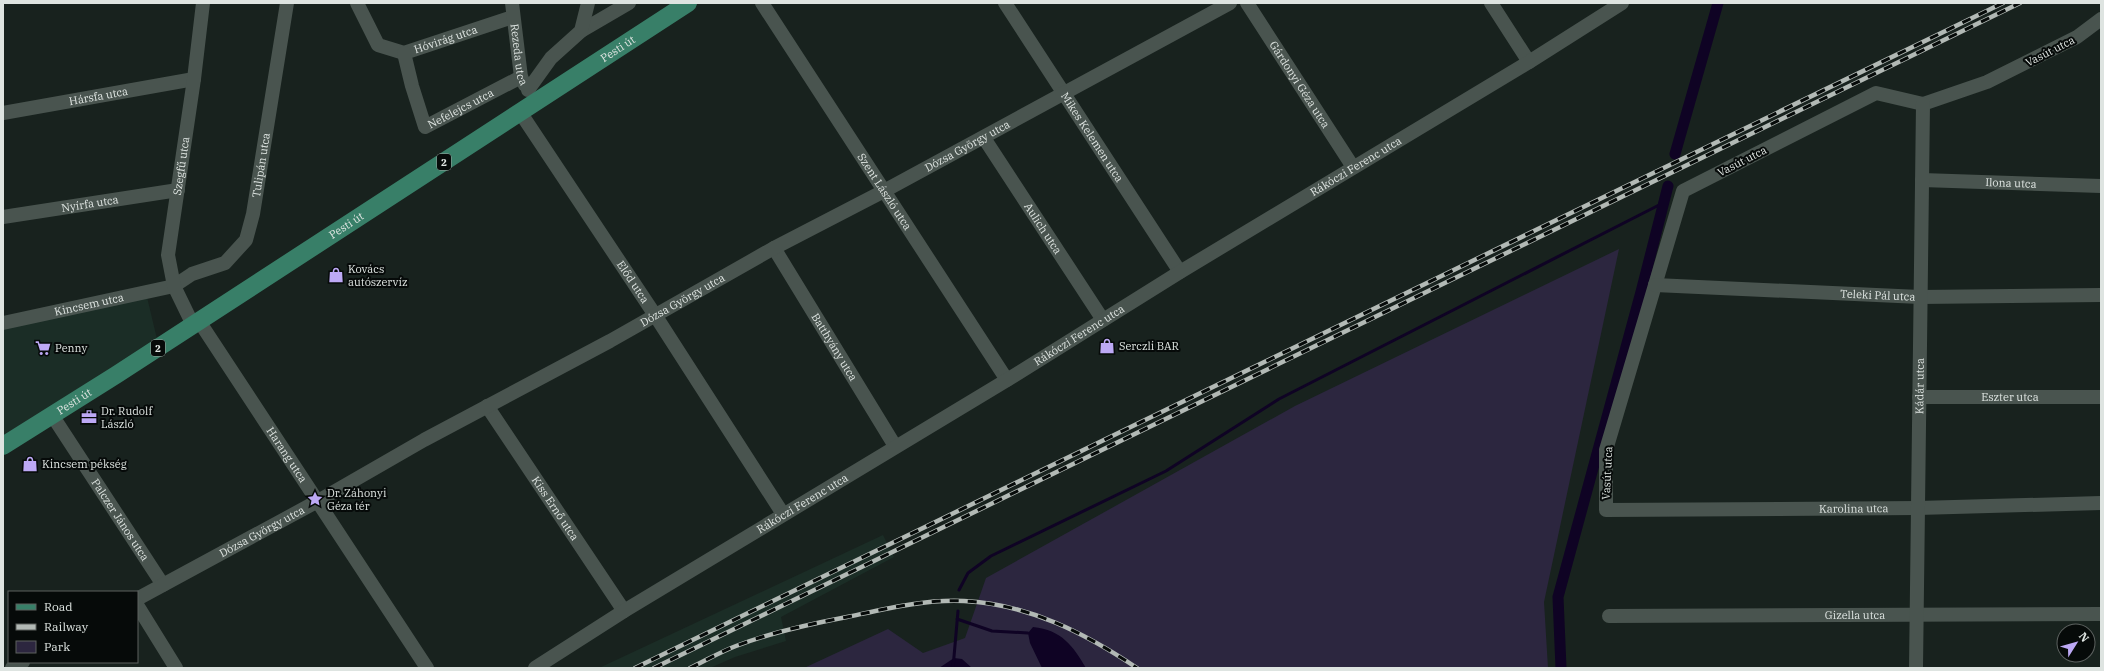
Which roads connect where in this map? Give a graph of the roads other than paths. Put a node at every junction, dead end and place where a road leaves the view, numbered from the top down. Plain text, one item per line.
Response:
1 (203, 3) edge
2 (287, 3) edge
3 (357, 3) edge
4 (588, 3) edge
5 (629, 3) edge
6 (688, 3) edge
7 (762, 3) edge
8 (1005, 3) edge
9 (1230, 3) edge
10 (1247, 3) edge
11 (1491, 3) edge
12 (1622, 3) edge
13 (513, 10) edge
14 (2101, 19) edge
15 (581, 30) junction
16 (404, 53) junction
17 (1529, 62) junction
18 (521, 77) junction
19 (194, 79) junction
20 (1064, 93) junction
21 (527, 102) junction
22 (1923, 104) junction
23 (3, 113) edge
24 (984, 138) junction
25 (1353, 167) junction
26 (1922, 180) junction
27 (2101, 186) edge
28 (178, 190) junction
29 (884, 191) junction
30 (3, 217) edge
31 (774, 248) junction
32 (1180, 272) junction
33 (1655, 285) junction
34 (174, 286) junction
35 (2101, 295) edge
36 (1920, 296) junction
37 (655, 315) junction
38 (1103, 320) junction
39 (3, 323) edge
40 (196, 323) junction
41 (1007, 380) junction
42 (1919, 397) junction
43 (2101, 397) edge
44 (487, 406) junction
45 (52, 415) junction
46 (12, 434) edge
47 (3, 446) edge
48 (895, 446) junction
49 (318, 501) junction
50 (2101, 503) edge
51 (1918, 508) junction
52 (1606, 510) joint
53 (783, 514) junction
54 (163, 585) junction
55 (138, 598) edge
56 (138, 607) edge
57 (624, 611) junction
58 (2101, 614) edge
59 (1609, 616) dead end
60 (1916, 616) junction
61 (21, 663) edge
62 (12, 668) edge
63 (176, 668) edge
64 (427, 668) edge
65 (536, 668) edge
66 (1916, 668) edge

1 - 19 street, Szegfű utca
2 - 34 street, Tulipán utca
3 - 16 street, Hóvirág utca
4 - 15 street
5 - 15 street
6 - 21 main road, Pesti út / 2
7 - 29 street, Szent László utca
8 - 20 street, Mikes Kelemen utca
9 - 20 street, Dózsa György utca
10 - 25 street, Gárdonyi Géza utca
11 - 17 street
12 - 17 street, Rákóczi Ferenc utca
13 - 16 street, Hóvirág utca
13 - 18 street, Rezeda utca
14 - 22 street, Vasút utca
15 - 21 street
16 - 18 street, Nefelejcs utca
17 - 25 street, Rákóczi Ferenc utca
18 - 21 street, Rezeda utca
19 - 23 street, Hársfa utca
19 - 28 street, Szegfű utca
20 - 24 street, Dózsa György utca
20 - 32 street, Mikes Kelemen utca
21 - 37 street, Előd utca
21 - 40 main road, Pesti út / 2
22 - 26 street, Kádár utca
22 - 33 street, Vasút utca
24 - 29 street, Dózsa György utca
24 - 38 street, Aulich utca
25 - 32 street, Rákóczi Ferenc utca
26 - 27 street, Ilona utca
26 - 36 street, Kádár utca
28 - 30 street, Nyírfa utca
28 - 34 street, Szegfű utca
29 - 31 street, Dózsa György utca
29 - 41 street, Szent László utca
31 - 37 street, Dózsa György utca
31 - 48 street, Batthyány utca
32 - 38 street, Rákóczi Ferenc utca
33 - 36 street, Teleki Pál utca
33 - 52 street, Vasút utca
34 - 39 street, Kincsem utca
34 - 40 street, Szegfű utca
35 - 36 street, Teleki Pál utca
36 - 42 street, Kádár utca
37 - 44 street, Dózsa György utca
37 - 53 street, Előd utca
38 - 41 street, Rákóczi Ferenc utca
40 - 45 main road, Pesti út / 2
40 - 49 street, Harang utca
41 - 48 street, Rákóczi Ferenc utca
42 - 43 street, Eszter utca
42 - 51 street, Kádár utca
44 - 49 street, Dózsa György utca
44 - 57 street, Kiss Ernő utca
45 - 46 main road, Pesti út / 2
45 - 54 street, Palczer János utca
46 - 47 main road, Pesti út / 2
48 - 53 street, Rákóczi Ferenc utca
49 - 54 street, Dózsa György utca
49 - 64 street, Harang utca
50 - 51 street, Karolina utca
51 - 52 street, Karolina utca
51 - 60 street, Kádár utca
53 - 57 street, Rákóczi Ferenc utca
54 - 55 street, Dózsa György utca
56 - 63 street
57 - 65 street, Rákóczi Ferenc utca
58 - 60 street, Gizella utca
59 - 60 street, Gizella utca
60 - 66 street, Kádár utca
61 - 62 street

